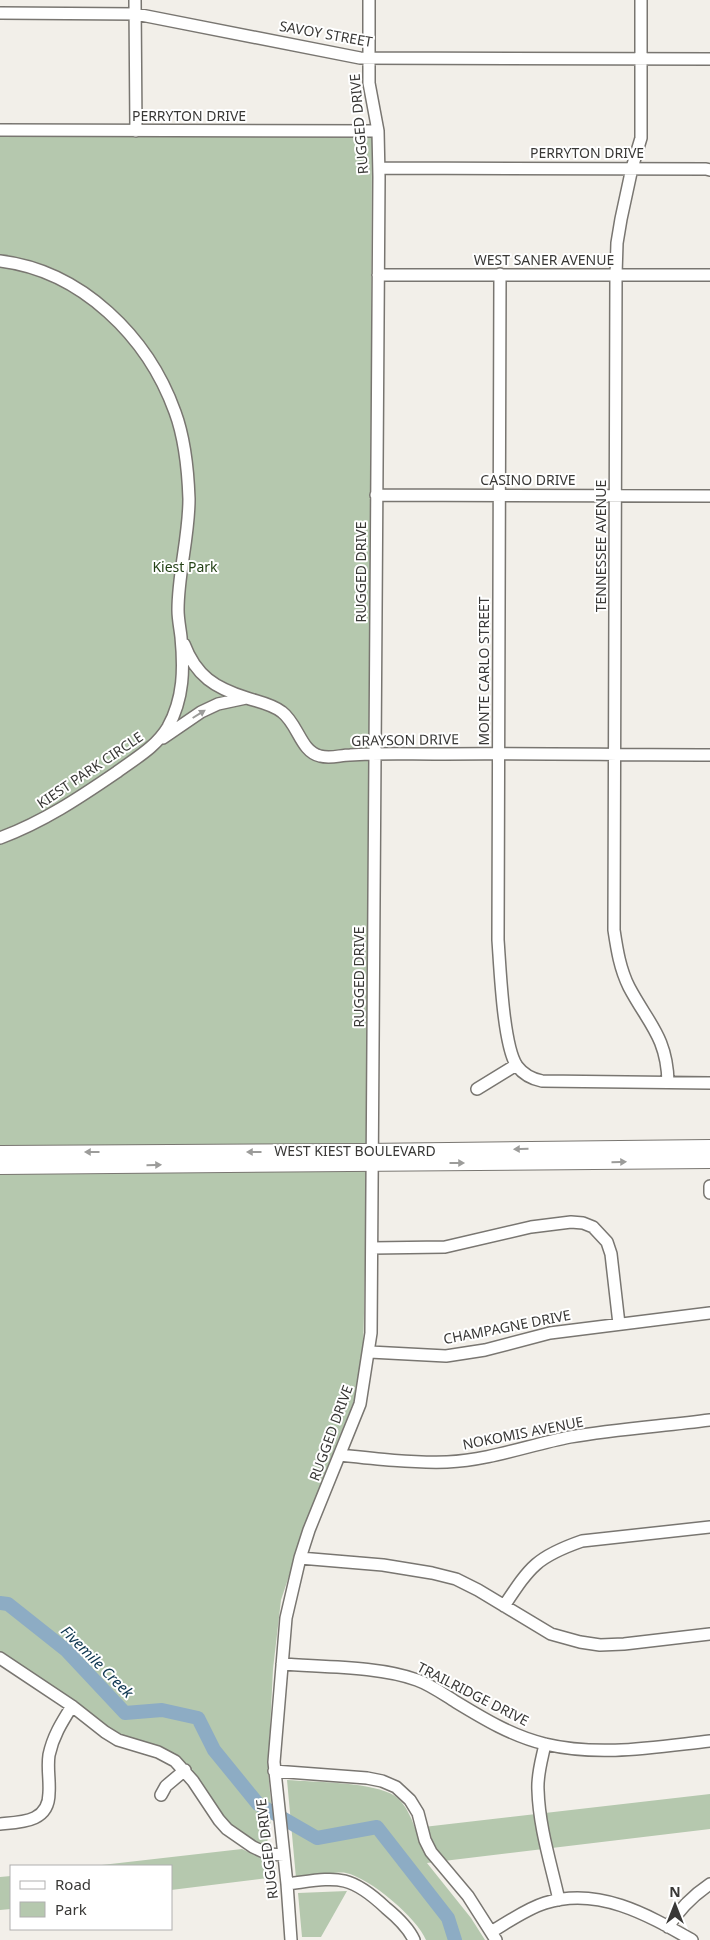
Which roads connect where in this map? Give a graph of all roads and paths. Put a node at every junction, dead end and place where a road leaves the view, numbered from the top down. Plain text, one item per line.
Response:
1 (135, 0) edge
2 (369, 0) edge
3 (642, 0) edge
4 (0, 13) edge
5 (136, 14) junction
6 (369, 58) junction
7 (641, 59) junction
8 (710, 59) edge
9 (0, 130) edge
10 (136, 130) junction
11 (378, 131) junction
12 (379, 168) junction
13 (632, 168) junction
14 (709, 168) edge
15 (0, 261) edge
16 (500, 274) junction
17 (378, 275) junction
18 (616, 275) junction
19 (710, 275) edge
20 (500, 494) junction
21 (376, 495) junction
22 (616, 495) junction
23 (710, 496) edge
24 (181, 635) junction
25 (246, 698) junction
26 (159, 741) junction
27 (375, 754) junction
28 (498, 754) junction
29 (615, 754) junction
30 (710, 755) edge
31 (0, 838) edge
32 (516, 1065) junction
33 (668, 1082) junction
34 (710, 1083) edge
35 (477, 1089) dead end
36 (710, 1147) edge
37 (0, 1153) edge
38 (543, 1156) junction
39 (373, 1157) junction
40 (710, 1161) edge
41 (0, 1167) edge
42 (710, 1186) edge
43 (710, 1193) edge
44 (372, 1248) junction
45 (710, 1313) edge
46 (619, 1324) junction
47 (370, 1352) junction
48 (710, 1420) edge
49 (340, 1456) junction
50 (710, 1527) edge
51 (300, 1558) junction
52 (504, 1606) junction
53 (710, 1634) edge
54 (0, 1658) edge
55 (282, 1664) junction
56 (72, 1706) junction
57 (710, 1741) edge
58 (545, 1744) junction
59 (184, 1770) junction
60 (274, 1772) junction
61 (161, 1795) dead end
62 (0, 1824) edge
63 (284, 1855) junction
64 (287, 1884) junction
65 (710, 1884) edge
66 (559, 1900) junction
67 (668, 1927) junction
68 (493, 1936) edge
69 (291, 1940) edge
70 (414, 1940) edge
71 (692, 1940) edge

1 - 5 street
2 - 6 street, RUGGED DRIVE
3 - 7 street, TENNESSEE AVENUE
4 - 5 street, SAVOY STREET
5 - 6 street, SAVOY STREET
5 - 10 street
6 - 7 street, SAVOY STREET
6 - 11 street, RUGGED DRIVE
7 - 8 street, SAVOY STREET
7 - 13 street, TENNESSEE AVENUE
9 - 10 street, PERRYTON DRIVE
10 - 11 street, PERRYTON DRIVE
11 - 12 street, RUGGED DRIVE
12 - 13 street, PERRYTON DRIVE
12 - 17 street, RUGGED DRIVE
13 - 14 street, PERRYTON DRIVE
13 - 18 street, TENNESSEE AVENUE
15 - 24 street, KIEST PARK CIRCLE
16 - 17 street, WEST SANER AVENUE
16 - 18 street, WEST SANER AVENUE
16 - 20 street, MONTE CARLO STREET
17 - 21 street, RUGGED DRIVE
18 - 19 street, WEST SANER AVENUE
18 - 22 street, TENNESSEE AVENUE
20 - 21 street, CASINO DRIVE
20 - 22 street, CASINO DRIVE
20 - 28 street, MONTE CARLO STREET
21 - 27 street, RUGGED DRIVE
22 - 23 street, CASINO DRIVE
22 - 29 street, TENNESSEE AVENUE
24 - 25 street, GRAYSON DRIVE
24 - 26 street, KIEST PARK CIRCLE
26 -> 25 street, GRAYSON DRIVE
25 - 27 street, GRAYSON DRIVE
26 - 31 street, KIEST PARK CIRCLE
27 - 28 street, GRAYSON DRIVE
27 - 39 street, RUGGED DRIVE
28 - 29 street, GRAYSON DRIVE
28 - 32 street, MONTE CARLO STREET
29 - 30 street, GRAYSON DRIVE
29 - 33 street, TENNESSEE AVENUE
32 - 33 street
32 - 35 street
33 - 34 street
36 - 38 main road, WEST KIEST BOULEVARD
39 -> 37 main road, WEST KIEST BOULEVARD
38 - 39 main road, WEST KIEST BOULEVARD
38 -> 40 main road, WEST KIEST BOULEVARD
41 -> 39 main road, WEST KIEST BOULEVARD
39 - 44 street, RUGGED DRIVE
42 - 43 street
44 - 46 street
44 - 47 street, RUGGED DRIVE
45 - 46 street, CHAMPAGNE DRIVE
46 - 47 street, CHAMPAGNE DRIVE
47 - 49 street, RUGGED DRIVE
48 - 49 street, NOKOMIS AVENUE
49 - 51 street, RUGGED DRIVE
50 - 52 street
51 - 52 street
51 - 55 street, RUGGED DRIVE
52 - 53 street
54 - 56 street
55 - 58 street, TRAILRIDGE DRIVE
55 - 60 street, RUGGED DRIVE
56 - 59 street
56 - 62 street
57 - 58 street, TRAILRIDGE DRIVE
58 - 66 street
59 - 61 street
59 - 63 street
60 - 63 street, RUGGED DRIVE
60 - 68 street
63 - 64 street, RUGGED DRIVE
64 - 69 street, RUGGED DRIVE
64 - 70 street
65 - 67 street
66 - 67 street
66 - 68 street
67 - 71 street

